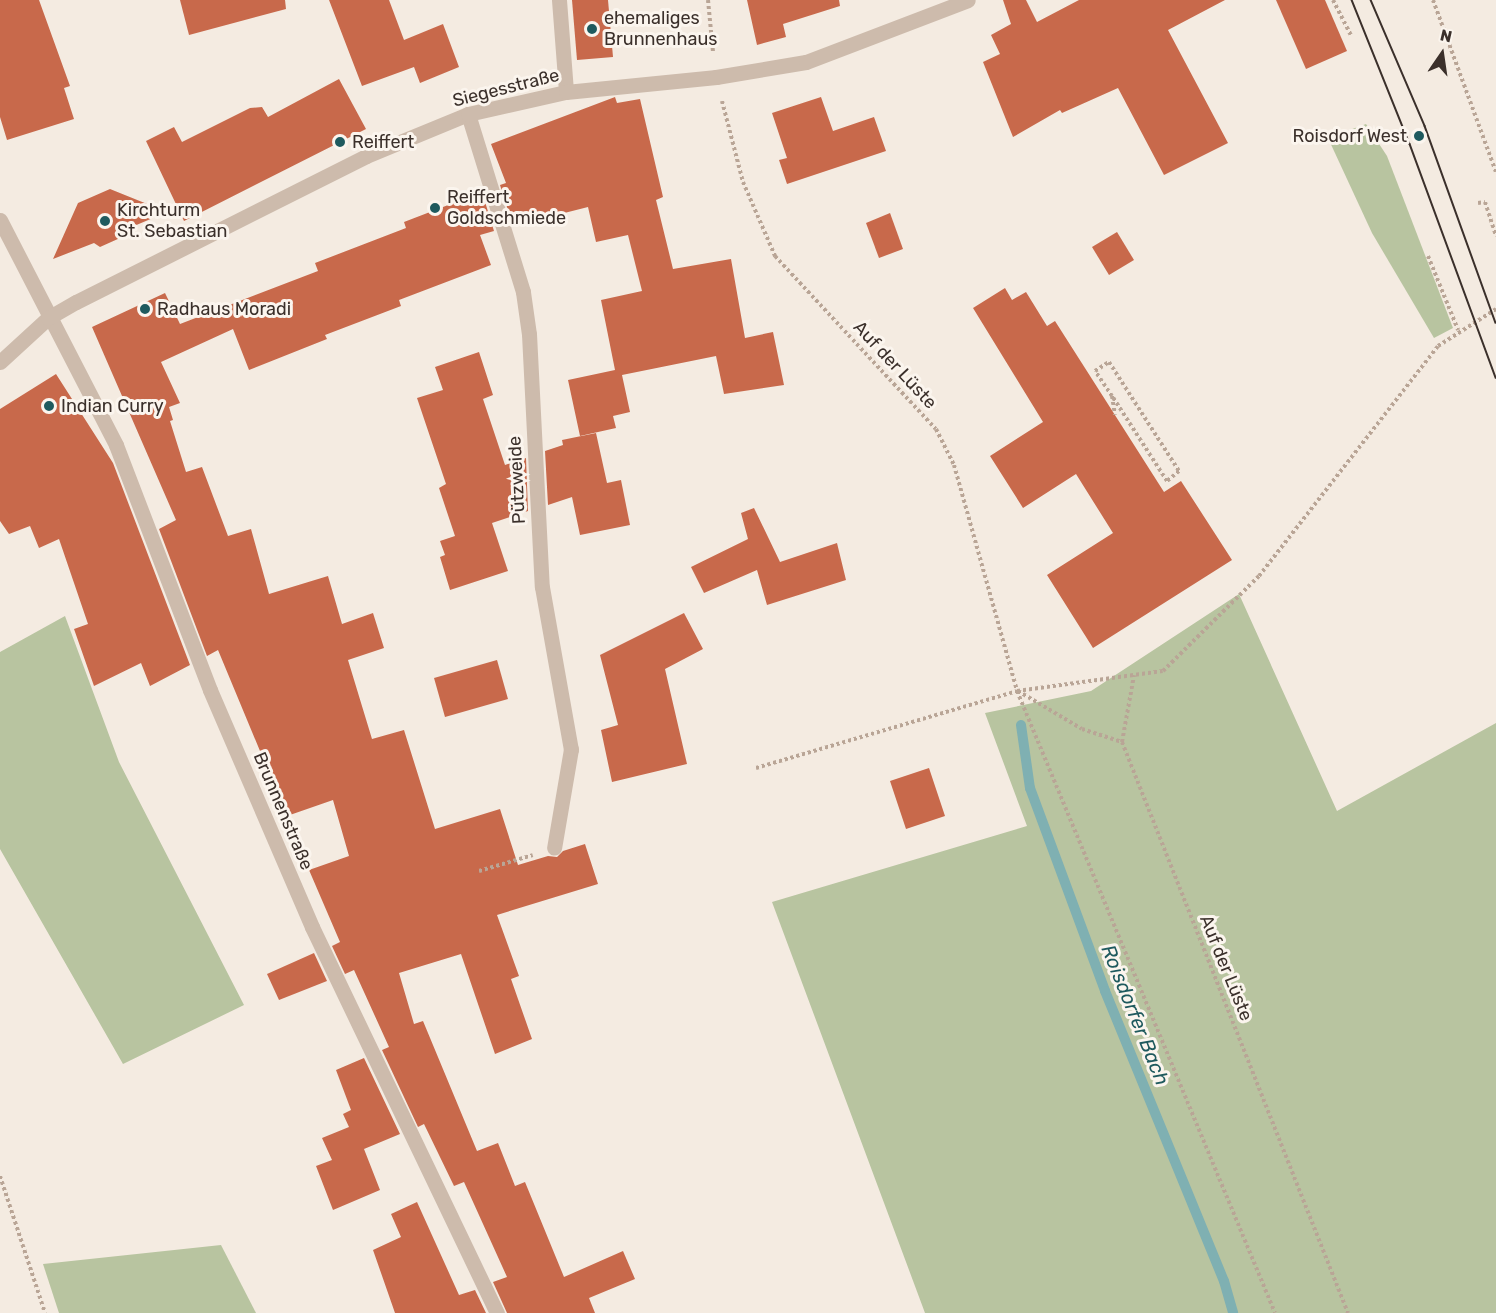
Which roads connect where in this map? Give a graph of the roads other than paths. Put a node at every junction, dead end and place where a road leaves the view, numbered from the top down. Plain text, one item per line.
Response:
1 (559, 0) edge
2 (968, 0) edge
3 (566, 92) junction
4 (468, 114) junction
5 (0, 220) edge
6 (48, 318) junction
7 (0, 362) edge
8 (554, 849) road end
9 (497, 1313) edge

1 - 3 street
2 - 3 street, Siegesstraße
3 - 4 street, Siegesstraße
4 - 6 street, Siegesstraße
4 - 8 street, Pützweide
5 - 6 street, Brunnenstraße
6 - 7 street, Siegesstraße
6 - 9 street, Brunnenstraße

